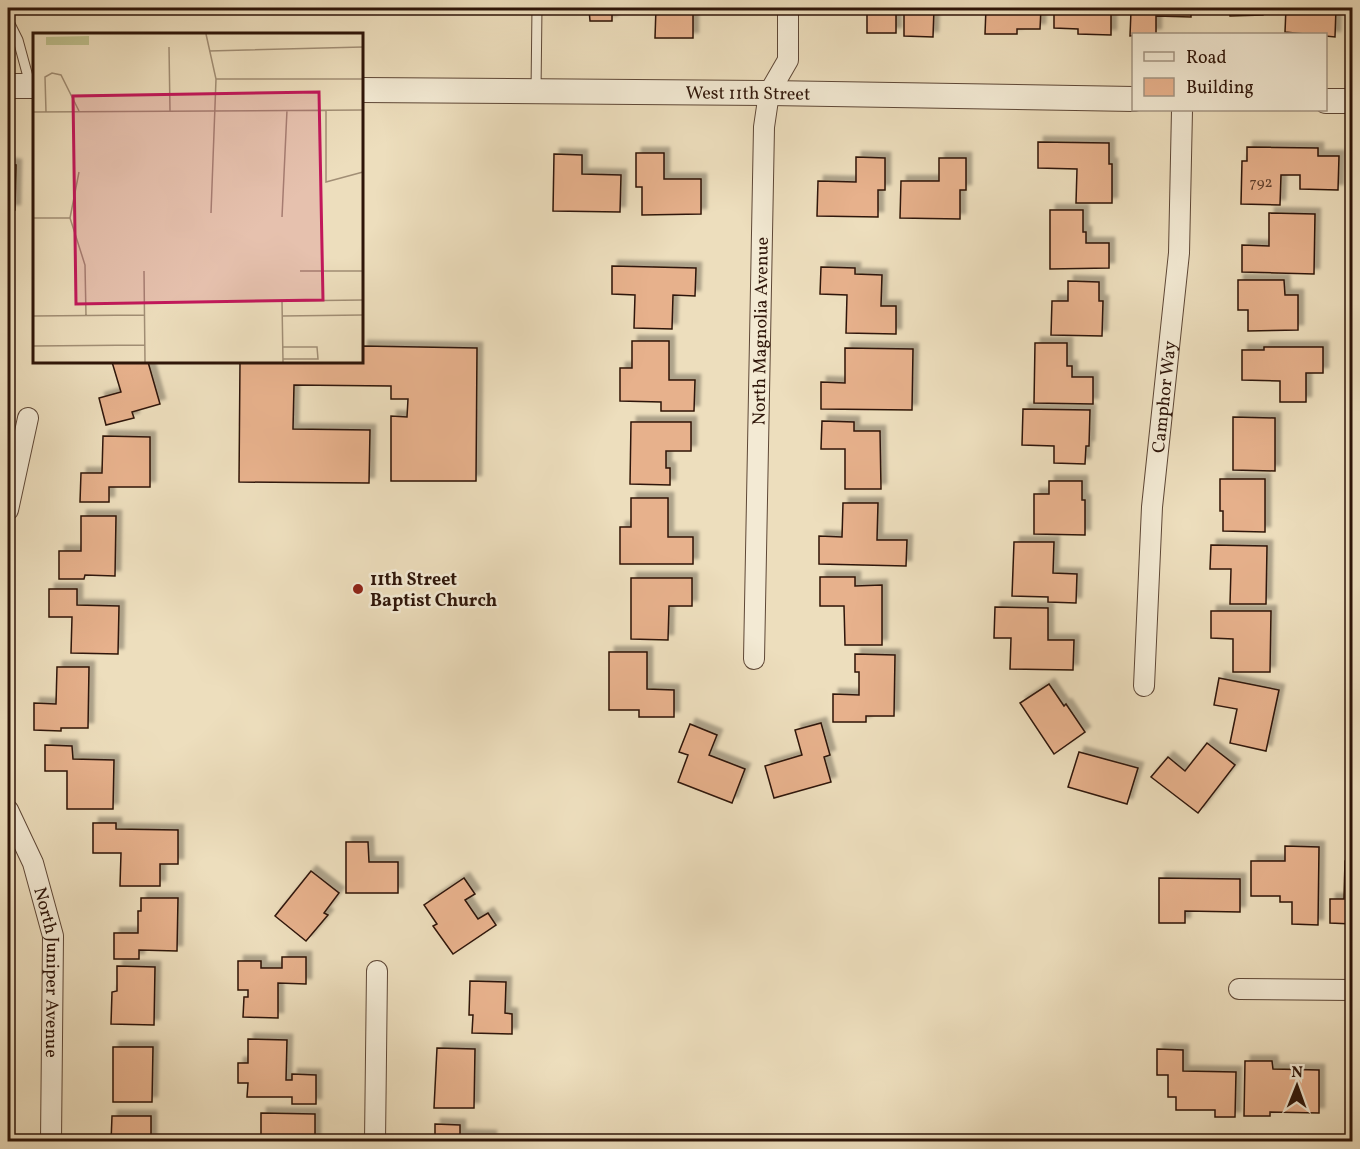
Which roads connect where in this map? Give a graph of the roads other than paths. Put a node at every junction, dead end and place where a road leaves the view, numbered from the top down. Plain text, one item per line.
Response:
1 (537, 8) edge
2 (788, 8) edge
3 (8, 20) edge
4 (24, 86) edge
5 (363, 90) edge
6 (536, 91) junction
7 (769, 93) junction
8 (1132, 99) edge
9 (1327, 101) edge
10 (1353, 101) edge
11 (1182, 111) edge
12 (28, 418) dead end
13 (8, 510) edge
14 (754, 659) dead end
15 (1144, 686) dead end
16 (8, 810) edge
17 (377, 971) dead end
18 (1239, 989) dead end
19 (1353, 990) edge
20 (51, 1142) edge
21 (375, 1142) edge

1 - 6 lane
2 - 7 street, North Magnolia Avenue
3 - 4 lane
5 - 6 street, West 11th Street
6 - 7 street, West 11th Street
7 - 8 street, West 11th Street
7 - 14 street, North Magnolia Avenue
9 - 10 street
11 - 15 street, Camphor Way
12 - 13 street
16 - 20 street, North Juniper Avenue
17 - 21 street
18 - 19 street

